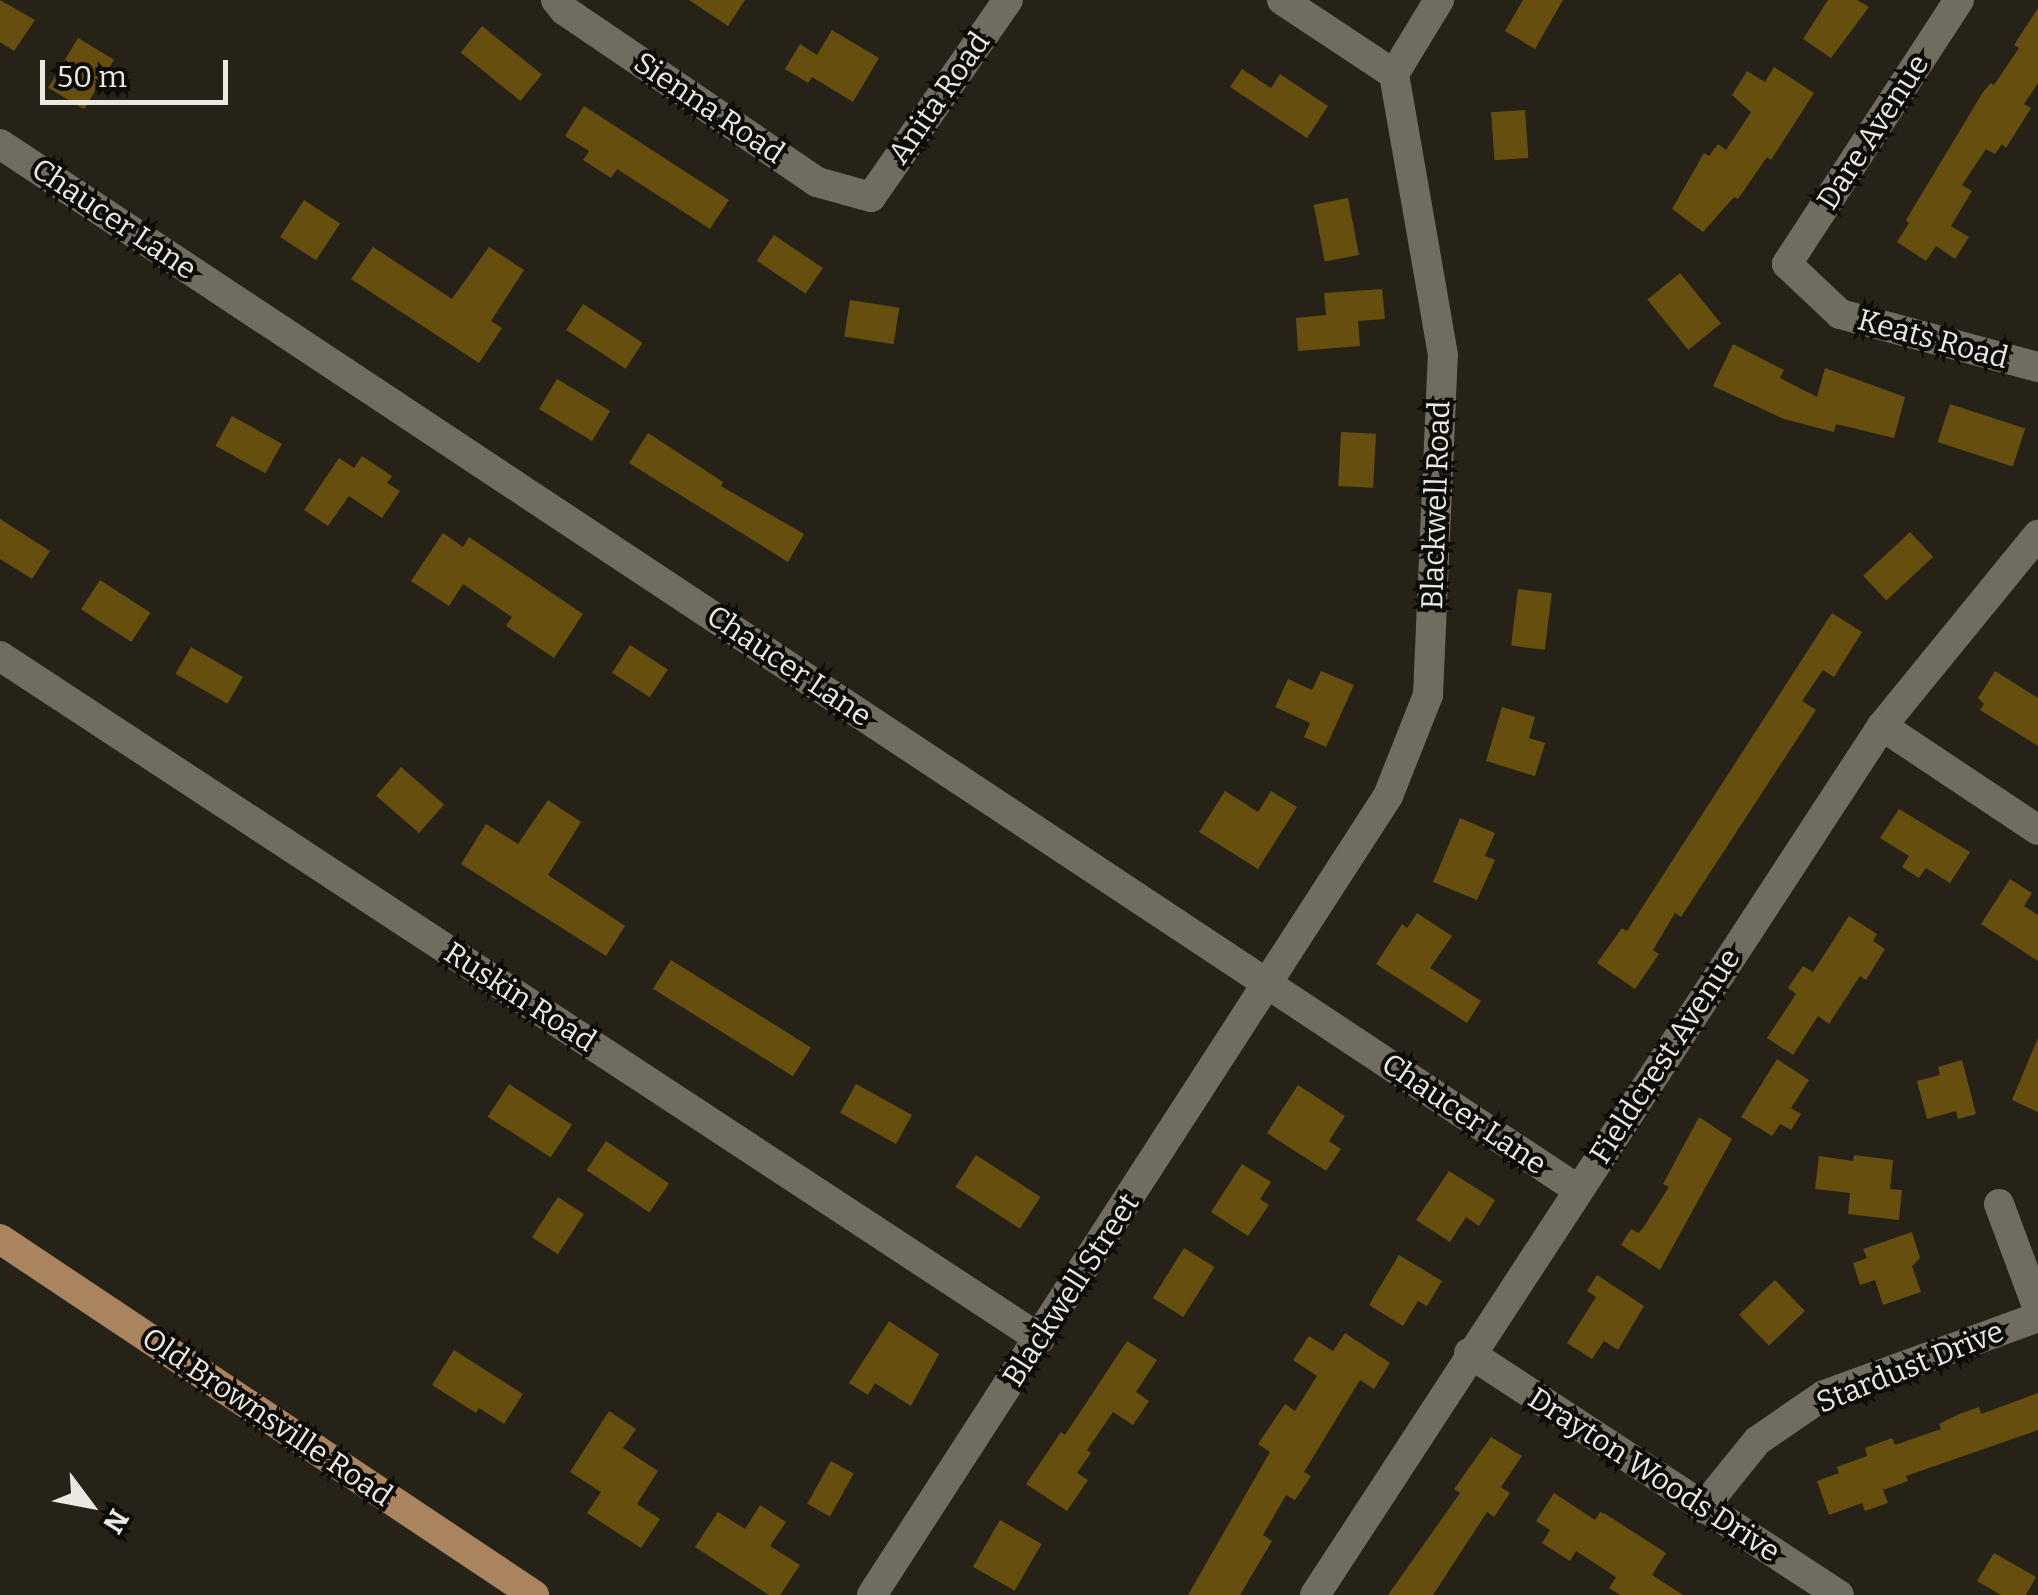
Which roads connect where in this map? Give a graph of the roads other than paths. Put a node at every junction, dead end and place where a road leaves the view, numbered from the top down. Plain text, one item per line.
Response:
1 (556, 0) edge
2 (1008, 0) edge
3 (1282, 0) edge
4 (1439, 0) edge
5 (1959, 0) edge
6 (1394, 74) junction
7 (0, 144) edge
8 (871, 197) joint
9 (1788, 264) joint
10 (2038, 367) edge
11 (2038, 535) edge
12 (0, 656) edge
13 (1882, 726) junction
14 (2038, 830) edge
15 (1270, 985) junction
16 (1578, 1189) junction
17 (2000, 1204) dead end
18 (0, 1239) edge
19 (2038, 1313) edge
20 (1040, 1339) junction
21 (1469, 1354) junction
22 (1703, 1508) junction
23 (516, 1590) edge
24 (872, 1595) edge
25 (1314, 1595) edge
26 (1838, 1595) edge

1 - 8 street, Sienna Road
2 - 8 street, Anita Road
3 - 6 street
4 - 6 street
5 - 9 street, Dare Avenue
6 - 15 street, Blackwell Road
7 - 15 street, Chaucer Lane
9 - 10 street, Keats Road
11 - 13 street, Fieldcrest Avenue
12 - 20 street, Ruskin Road
13 - 14 street
13 - 16 street, Fieldcrest Avenue
15 - 16 street, Chaucer Lane
15 - 20 street, Blackwell Street
16 - 21 street, Fieldcrest Avenue
17 - 19 street
18 - 23 main road, Old Brownsville Road
19 - 22 street, Stardust Drive
20 - 24 street, Blackwell Street
21 - 22 street, Drayton Woods Drive
21 - 25 street, Fieldcrest Avenue
22 - 26 street, Drayton Woods Drive

